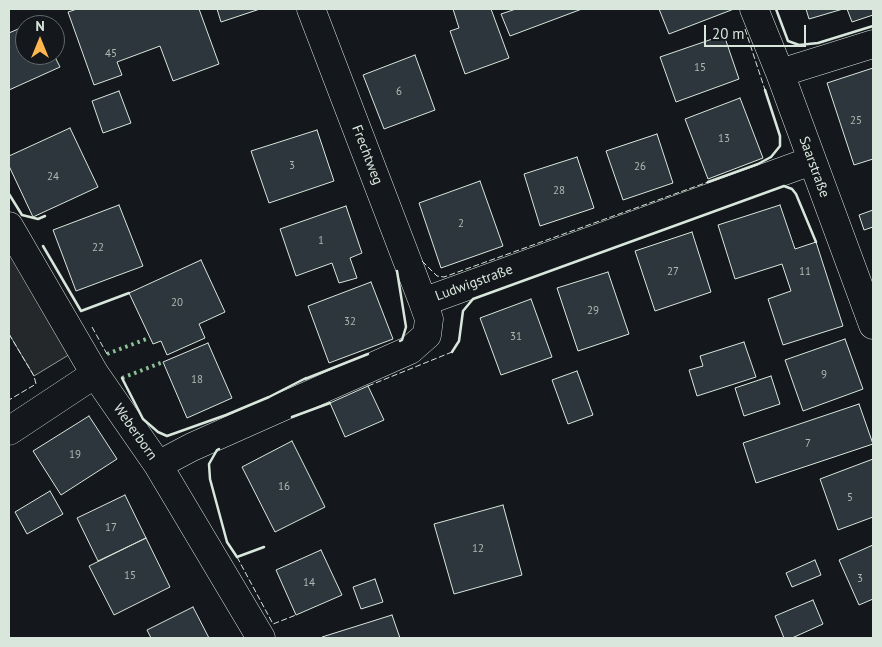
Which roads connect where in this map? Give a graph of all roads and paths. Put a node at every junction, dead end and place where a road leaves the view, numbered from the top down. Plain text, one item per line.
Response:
1 (311, 9) edge
2 (754, 9) edge
3 (873, 44) edge
4 (780, 73) junction
5 (811, 160) junction
6 (9, 226) edge
7 (423, 302) junction
8 (873, 325) edge
9 (95, 374) junction
10 (9, 431) edge
11 (158, 465) junction
12 (261, 638) edge

1 - 7 street, Frechtweg
2 - 4 street, Saarstraße
3 - 4 street
4 - 5 street, Saarstraße
5 - 7 street, Ludwigstraße
5 - 8 street, Saarstraße
6 - 9 street, Weberborn
7 - 11 street, Ludwigstraße
9 - 10 street
9 - 11 street, Weberborn
11 - 12 street, Weberborn

